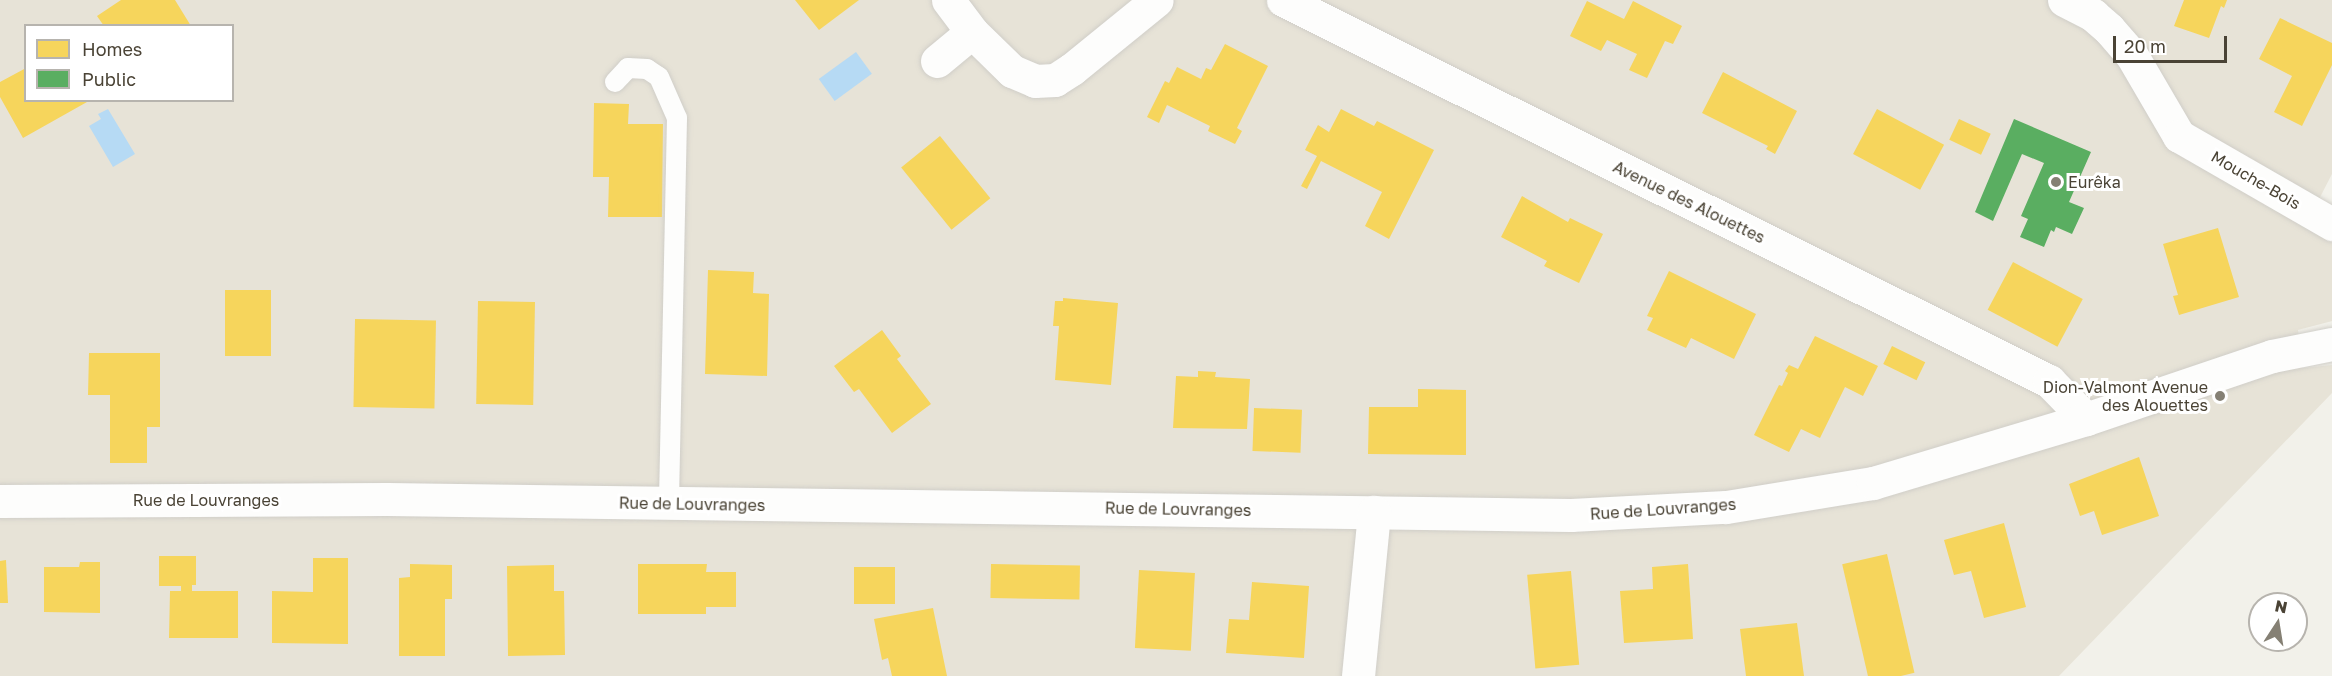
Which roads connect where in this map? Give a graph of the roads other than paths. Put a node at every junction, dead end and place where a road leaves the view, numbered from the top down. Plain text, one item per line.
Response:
1 (948, 0) edge
2 (1157, 0) edge
3 (1283, 0) edge
4 (2064, 0) edge
5 (972, 32) junction
6 (937, 61) dead end
7 (615, 82) dead end
8 (2332, 224) edge
9 (2332, 344) edge
10 (2086, 419) junction
11 (0, 501) edge
12 (669, 505) junction
13 (1374, 512) junction
14 (1358, 676) edge

1 - 5 street
2 - 5 street
3 - 10 street, Avenue des Alouettes
4 - 8 street, Mouche-Bois
5 - 6 street
7 - 12 lane
9 - 10 street, Rue de Louvranges
10 - 13 street, Rue de Louvranges
11 - 12 street, Rue de Louvranges
12 - 13 street, Rue de Louvranges
13 - 14 street

